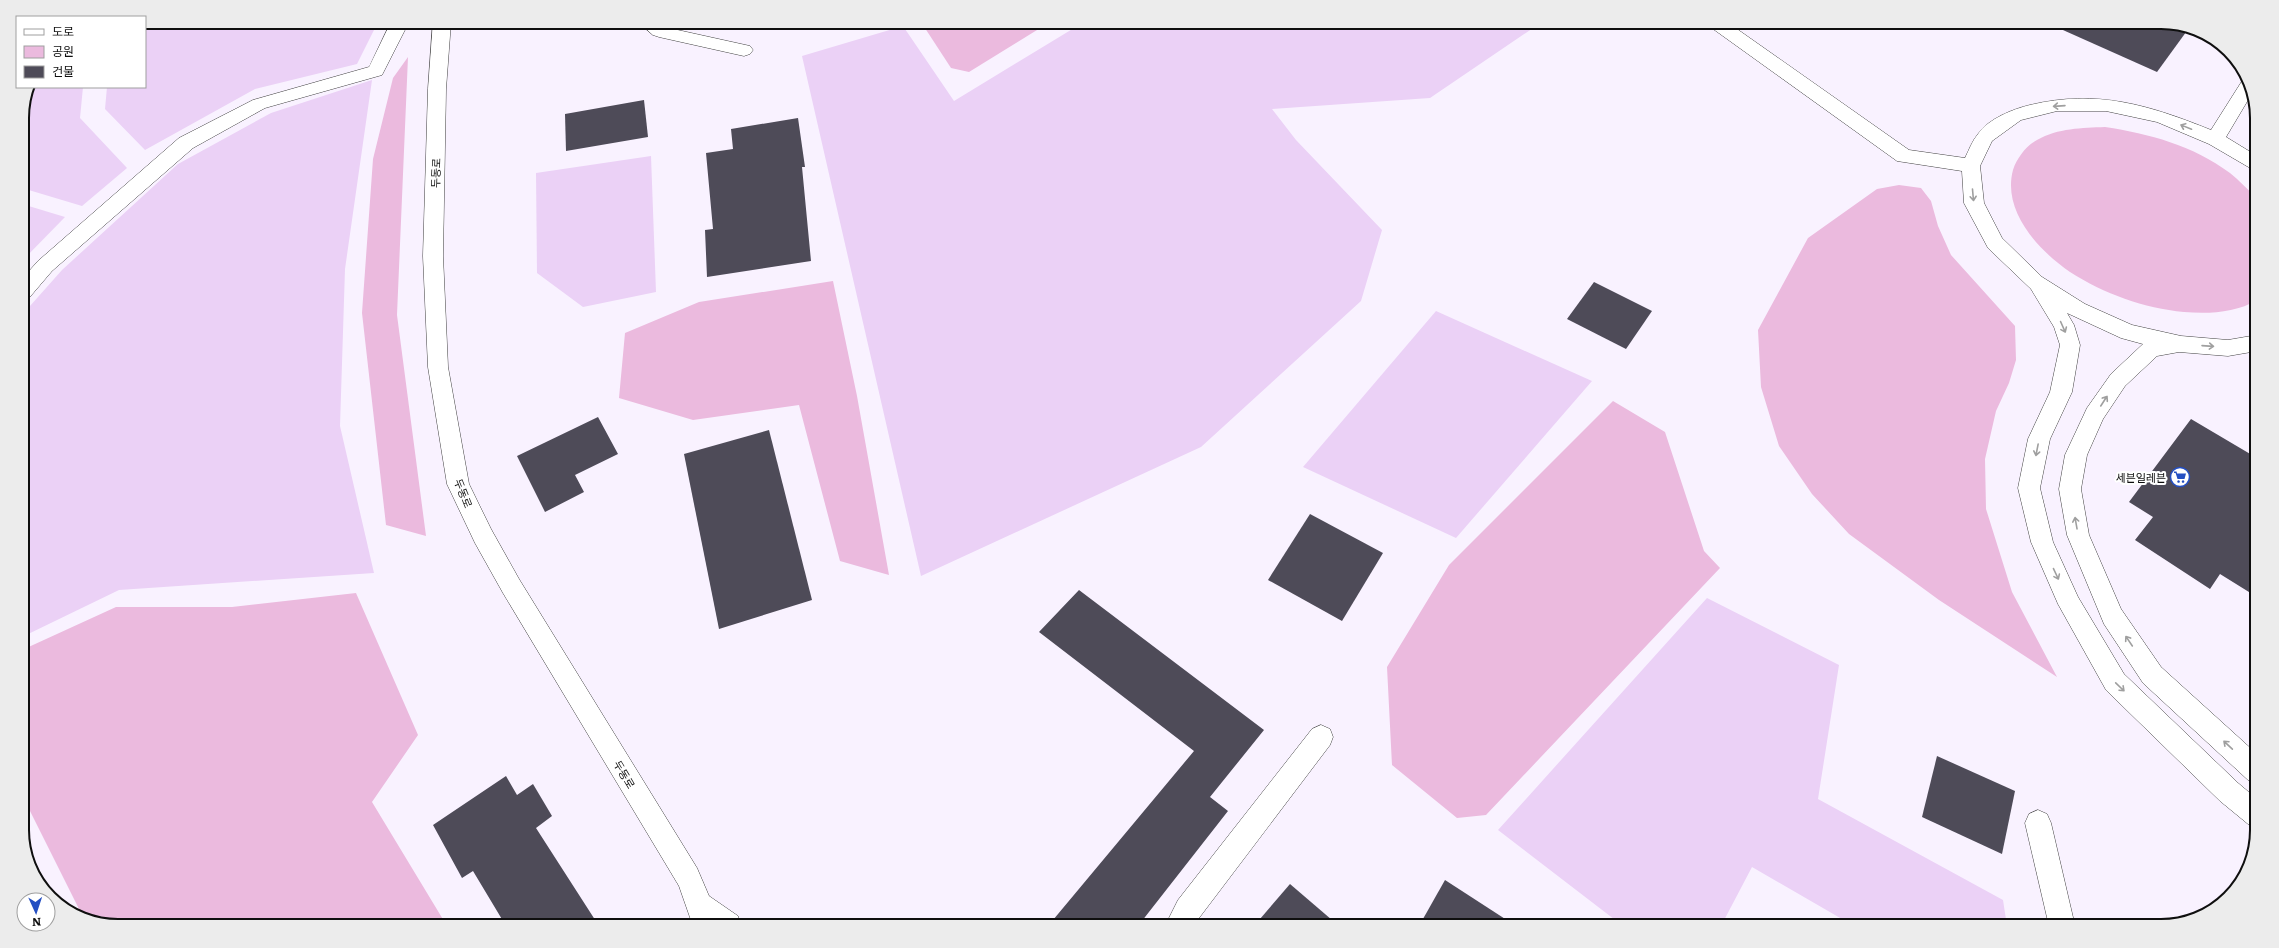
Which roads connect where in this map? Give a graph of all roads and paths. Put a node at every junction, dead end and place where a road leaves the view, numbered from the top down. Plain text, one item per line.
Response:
1 (397, 29) edge
2 (441, 29) edge
3 (656, 29) edge
4 (1725, 29) edge
5 (744, 50) dead end
6 (2245, 90) edge
7 (2215, 138) junction
8 (2250, 160) edge
9 (1971, 166) junction
10 (2035, 282) junction
11 (29, 285) edge
12 (2181, 344) junction
13 (2250, 344) edge
14 (1321, 737) dead end
15 (2250, 765) edge
16 (2250, 809) edge
17 (2038, 823) dead end
18 (703, 915) edge
19 (1181, 919) edge
20 (2060, 919) edge

1 - 11 street
2 - 18 street, 두동로
3 - 5 street
4 - 9 street
6 - 7 street
7 - 8 street
7 -> 9 street
9 -> 10 street
10 - 12 street
10 -> 16 street
12 -> 13 street
15 -> 12 street
14 - 19 street
17 - 20 street

